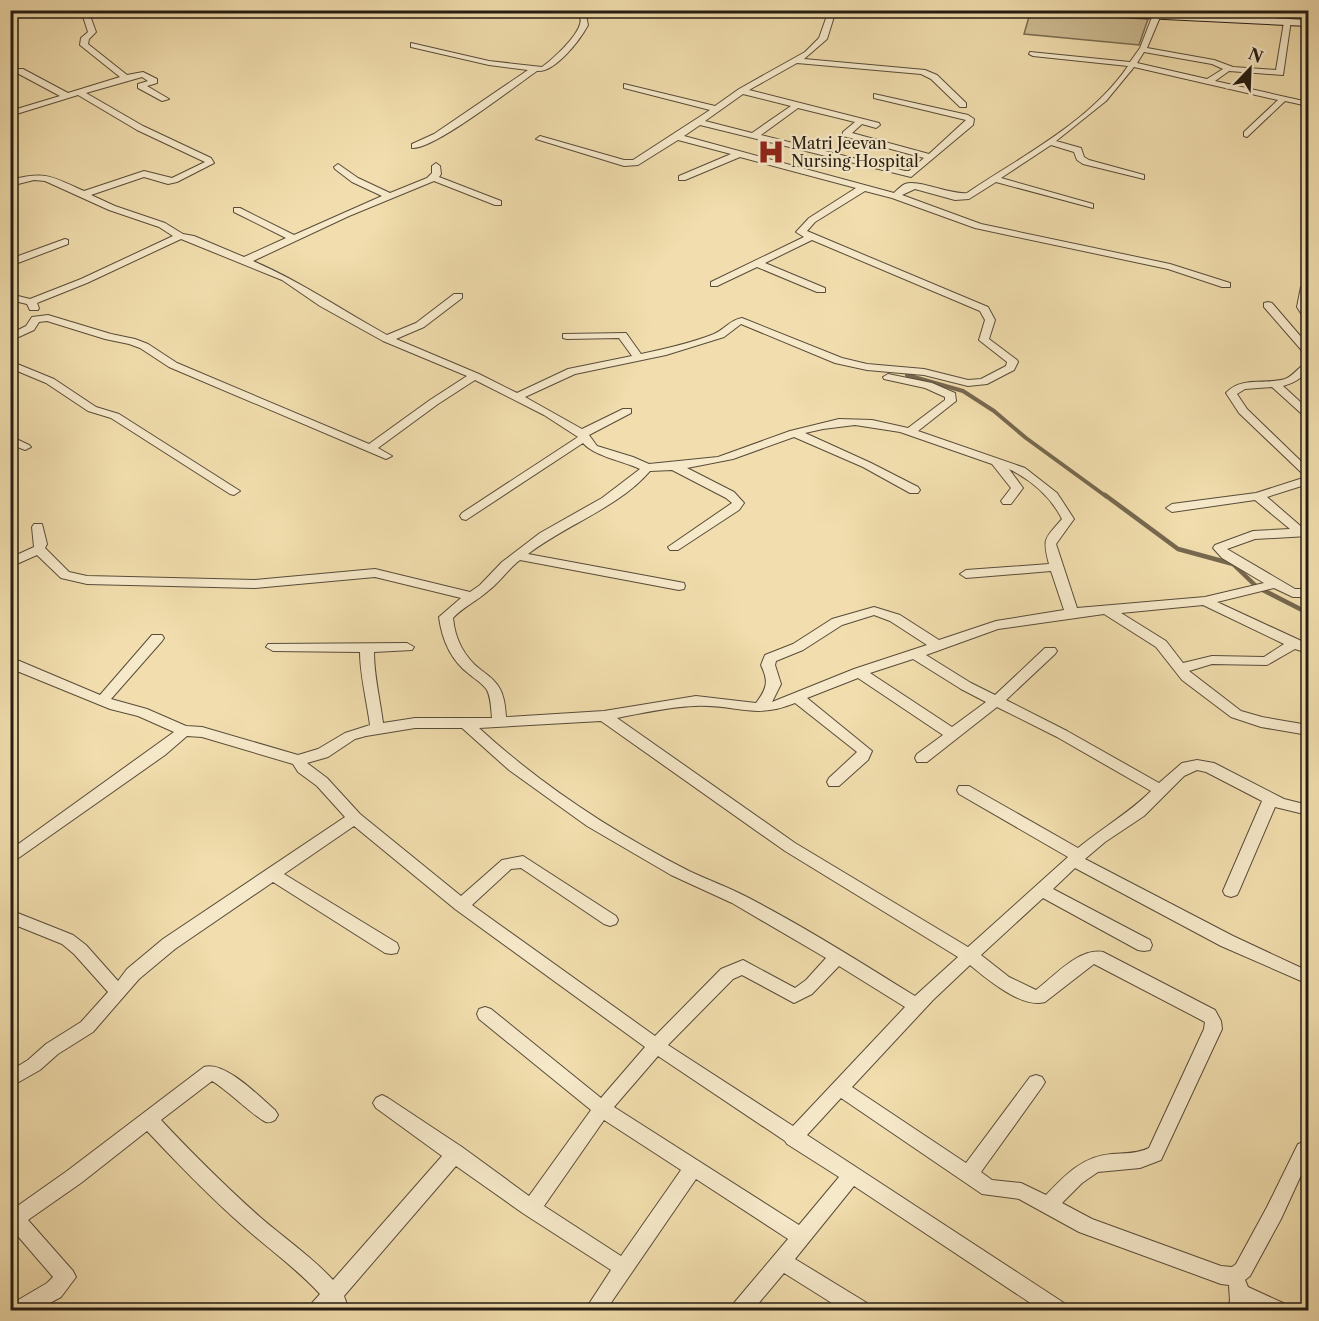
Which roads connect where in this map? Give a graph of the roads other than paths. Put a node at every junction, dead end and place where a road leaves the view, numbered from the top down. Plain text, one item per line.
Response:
1 (84, 10) edge
2 (581, 10) edge
3 (833, 10) edge
4 (1042, 10) edge
5 (1116, 10) edge
6 (1271, 14) edge
7 (1155, 15) junction
8 (1308, 21) edge
9 (1288, 22) junction
10 (414, 45) dead end
11 (1144, 50) junction
12 (1033, 54) dead end
13 (796, 61) junction
14 (1135, 64) junction
15 (536, 68) junction
16 (1231, 69) junction
17 (20, 71) dead end
18 (126, 78) junction
19 (1210, 80) junction
20 (627, 86) dead end
21 (742, 91) junction
22 (78, 92) junction
23 (65, 95) junction
24 (877, 96) dead end
25 (1284, 98) junction
26 (165, 99) dead end
27 (1308, 104) edge
28 (796, 105) junction
29 (963, 105) dead end
30 (715, 109) junction
31 (10, 114) edge
32 (861, 121) junction
33 (698, 122) junction
34 (876, 125) dead end
35 (1247, 134) dead end
36 (754, 136) junction
37 (677, 137) junction
38 (540, 139) dead end
39 (1049, 142) junction
40 (415, 146) dead end
41 (739, 154) junction
42 (932, 157) junction
43 (436, 166) dead end
44 (338, 167) dead end
45 (682, 177) dead end
46 (1142, 177) dead end
47 (434, 178) junction
48 (994, 179) junction
49 (10, 183) edge
50 (864, 187) junction
51 (85, 194) junction
52 (895, 195) junction
53 (389, 196) junction
54 (498, 203) dead end
55 (1090, 206) dead end
56 (237, 210) dead end
57 (180, 236) junction
58 (811, 237) junction
59 (293, 238) junction
60 (65, 242) dead end
61 (244, 261) junction
62 (10, 263) edge
63 (756, 263) junction
64 (714, 284) dead end
65 (1226, 285) dead end
66 (1306, 287) dead end
67 (821, 290) dead end
68 (458, 296) dead end
69 (10, 297) edge
70 (31, 302) junction
71 (1268, 305) dead end
72 (1308, 316) edge
73 (36, 319) junction
74 (567, 336) dead end
75 (10, 338) edge
76 (387, 339) junction
77 (1308, 351) edge
78 (638, 357) junction
79 (10, 364) edge
80 (1308, 366) edge
81 (856, 371) dead end
82 (475, 376) junction
83 (1275, 384) junction
84 (515, 398) junction
85 (627, 411) dead end
86 (1308, 414) edge
87 (910, 432) junction
88 (794, 434) junction
89 (583, 436) junction
90 (10, 439) edge
91 (25, 447) dead end
92 (370, 449) junction
93 (386, 456) dead end
94 (996, 461) junction
95 (674, 466) junction
96 (647, 468) junction
97 (1308, 474) edge
98 (1308, 480) edge
99 (914, 490) dead end
100 (234, 491) dead end
101 (1258, 496) junction
102 (1007, 501) dead end
103 (1172, 508) dead end
104 (466, 516) dead end
105 (38, 527) dead end
106 (1305, 532) edge
107 (674, 547) dead end
108 (39, 549) junction
109 (518, 556) junction
110 (10, 563) edge
111 (1056, 567) junction
112 (966, 574) dead end
113 (1271, 584) junction
114 (679, 586) dead end
115 (1308, 593) edge
116 (471, 596) junction
117 (1205, 602) junction
118 (1107, 610) junction
119 (1072, 613) junction
120 (157, 638) dead end
121 (1294, 643) junction
122 (937, 645) junction
123 (273, 647) dead end
124 (407, 647) dead end
125 (367, 649) junction
126 (1308, 649) edge
127 (1050, 651) dead end
128 (915, 654) junction
129 (10, 661) edge
130 (1179, 669) junction
131 (859, 672) junction
132 (798, 698) junction
133 (102, 701) junction
134 (996, 701) junction
135 (760, 708) junction
136 (604, 717) junction
137 (500, 721) junction
138 (465, 723) junction
139 (377, 728) junction
140 (1308, 730) edge
141 (184, 731) junction
142 (951, 734) junction
143 (922, 758) dead end
144 (298, 760) junction
145 (834, 782) dead end
146 (964, 790) dead end
147 (1162, 791) junction
148 (1271, 798) junction
149 (1308, 810) edge
150 (355, 818) junction
151 (10, 858) edge
152 (1077, 858) junction
153 (274, 875) junction
154 (1042, 890) junction
155 (1231, 891) dead end
156 (461, 905) junction
157 (10, 916) edge
158 (610, 920) dead end
159 (1144, 945) dead end
160 (391, 948) dead end
161 (837, 957) junction
162 (971, 957) junction
163 (1308, 978) edge
164 (119, 991) junction
165 (917, 1005) junction
166 (485, 1014) dead end
167 (657, 1046) junction
168 (10, 1080) edge
169 (1036, 1082) dead end
170 (840, 1088) junction
171 (382, 1103) dead end
172 (602, 1109) junction
173 (269, 1115) dead end
174 (149, 1120) junction
175 (793, 1138) junction
176 (1304, 1150) dead end
177 (456, 1154) junction
178 (693, 1168) junction
179 (853, 1174) junction
180 (968, 1175) junction
181 (1048, 1205) junction
182 (531, 1208) junction
183 (12, 1216) edge
184 (801, 1237) junction
185 (782, 1261) junction
186 (624, 1268) junction
187 (1237, 1293) edge
188 (336, 1303) edge
189 (20, 1311) edge
190 (320, 1311) edge
191 (595, 1311) edge
192 (741, 1311) edge
193 (860, 1311) edge
194 (1056, 1311) edge
195 (1276, 1311) edge

1 - 18 street
2 - 15 street
3 - 13 street
4 - 7 main road
5 - 7 main road
6 - 7 main road
6 - 8 main road
7 - 9 main road
7 - 11 street
8 - 9 main road
9 - 16 street
10 - 15 street
11 - 14 street
11 - 16 street
12 - 14 street
13 - 21 street
13 - 29 street
14 - 19 street
14 - 39 street
15 - 40 street
16 - 19 street
17 - 23 street
18 - 22 street
18 - 26 street
19 - 25 street
20 - 30 street
21 - 28 street
21 - 30 street
22 - 23 street
22 - 51 street
23 - 31 street
24 - 42 street
25 - 27 street
25 - 35 street
28 - 32 street
28 - 36 street
30 - 33 street
32 - 34 street
32 - 42 street
33 - 36 street
33 - 37 street
36 - 42 street
37 - 38 street
37 - 41 street
39 - 46 street
39 - 48 street
41 - 45 street
41 - 50 street
43 - 47 street
44 - 53 street
47 - 53 street
47 - 54 street
48 - 52 street
48 - 55 street
49 - 51 street
50 - 52 street
50 - 58 street
51 - 57 street
52 - 65 street
53 - 59 street
56 - 59 street
57 - 61 street
57 - 70 street
58 - 63 street
58 - 78 street
59 - 61 street
60 - 62 street
61 - 76 street
63 - 64 street
63 - 67 street
66 - 72 street
68 - 76 street
69 - 70 street
70 - 73 street
71 - 77 street
73 - 75 street
73 - 92 street
74 - 78 street
76 - 82 street
78 - 84 street
79 - 100 street
80 - 83 street
81 - 87 street
82 - 84 street
82 - 92 street
83 - 86 street
83 - 97 street
84 - 89 street
85 - 89 street
87 - 88 street
87 - 94 street
88 - 95 street
88 - 99 street
89 - 96 street
89 - 104 street
90 - 91 street
92 - 93 street
94 - 102 street
94 - 111 street
95 - 96 street
95 - 107 street
96 - 109 street
98 - 101 street
101 - 103 street
101 - 106 street
105 - 108 street
106 - 113 street
108 - 110 street
108 - 116 street
109 - 114 street
109 - 116 street
111 - 112 street
111 - 119 street
113 - 115 street
113 - 117 street
116 - 137 street
117 - 118 street
117 - 121 street
118 - 119 street
118 - 130 street
119 - 122 street
120 - 133 street
121 - 126 street
121 - 130 street
122 - 128 street
122 - 135 street
123 - 125 street
124 - 125 street
125 - 139 street
127 - 134 street
128 - 131 street
128 - 134 street
129 - 133 street
130 - 140 street
131 - 132 street
131 - 142 street
132 - 135 street
132 - 145 street
133 - 141 street
134 - 142 street
134 - 147 street
135 - 136 street
136 - 137 street
136 - 162 street
137 - 138 street
138 - 139 street
138 - 161 street
139 - 144 street
141 - 144 street
141 - 151 street
142 - 143 street
144 - 150 street
146 - 152 street
147 - 148 street
147 - 152 street
148 - 149 street
148 - 155 street
150 - 153 street
150 - 156 street
152 - 154 street
152 - 163 street
153 - 160 street
153 - 164 street
154 - 159 street
154 - 162 street
156 - 158 street
156 - 167 street
157 - 164 street
161 - 165 street
161 - 167 street
162 - 165 street
162 - 181 street
164 - 168 street
165 - 170 street
166 - 172 street
167 - 172 street
167 - 175 street
169 - 180 street
170 - 175 street
170 - 180 street
171 - 177 street
172 - 178 street
172 - 182 street
173 - 174 street
174 - 183 street
174 - 188 street
175 - 179 street
176 - 187 street
177 - 182 street
177 - 188 street
178 - 184 street
178 - 186 street
179 - 184 street
179 - 194 street
180 - 181 street
181 - 187 street
182 - 186 street
183 - 189 street
184 - 185 street
185 - 192 street
185 - 193 street
186 - 191 street
187 - 195 street
188 - 190 street

